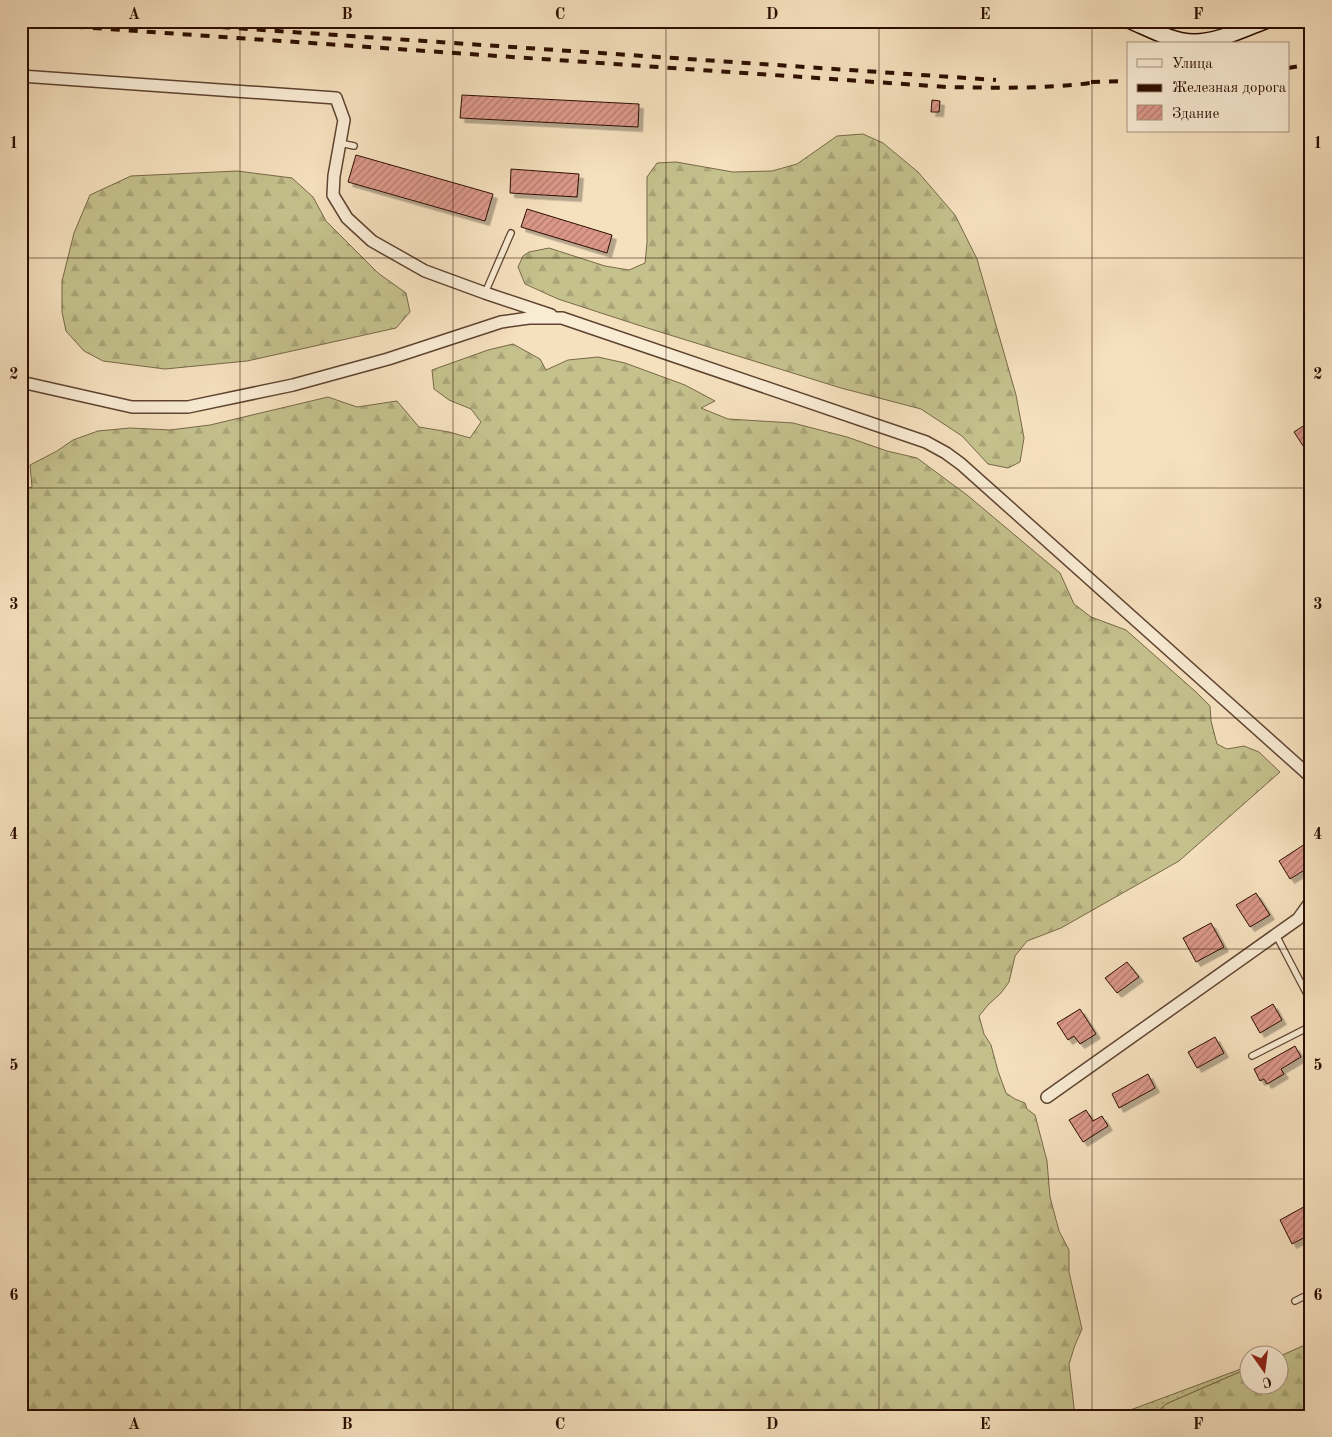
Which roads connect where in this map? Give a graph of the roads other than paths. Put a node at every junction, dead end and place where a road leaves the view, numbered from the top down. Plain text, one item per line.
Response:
1 (1131, 21) edge
2 (1266, 21) edge
3 (21, 76) edge
4 (340, 143) junction
5 (354, 146) dead end
6 (511, 233) dead end
7 (485, 293) junction
8 (562, 318) junction
9 (21, 382) edge
10 (1311, 777) edge
11 (1311, 901) edge
12 (1276, 935) junction
13 (1311, 1002) edge
14 (1311, 1026) edge
15 (1252, 1056) dead end
16 (1047, 1097) dead end
17 (1311, 1293) edge
18 (1295, 1302) dead end

1 - 2 main road
3 - 4 street
4 - 5 lane
4 - 7 street
6 - 7 lane
7 - 8 street
8 - 9 street
8 - 10 street
11 - 12 street
12 - 13 lane
12 - 16 street
14 - 15 lane
17 - 18 lane

